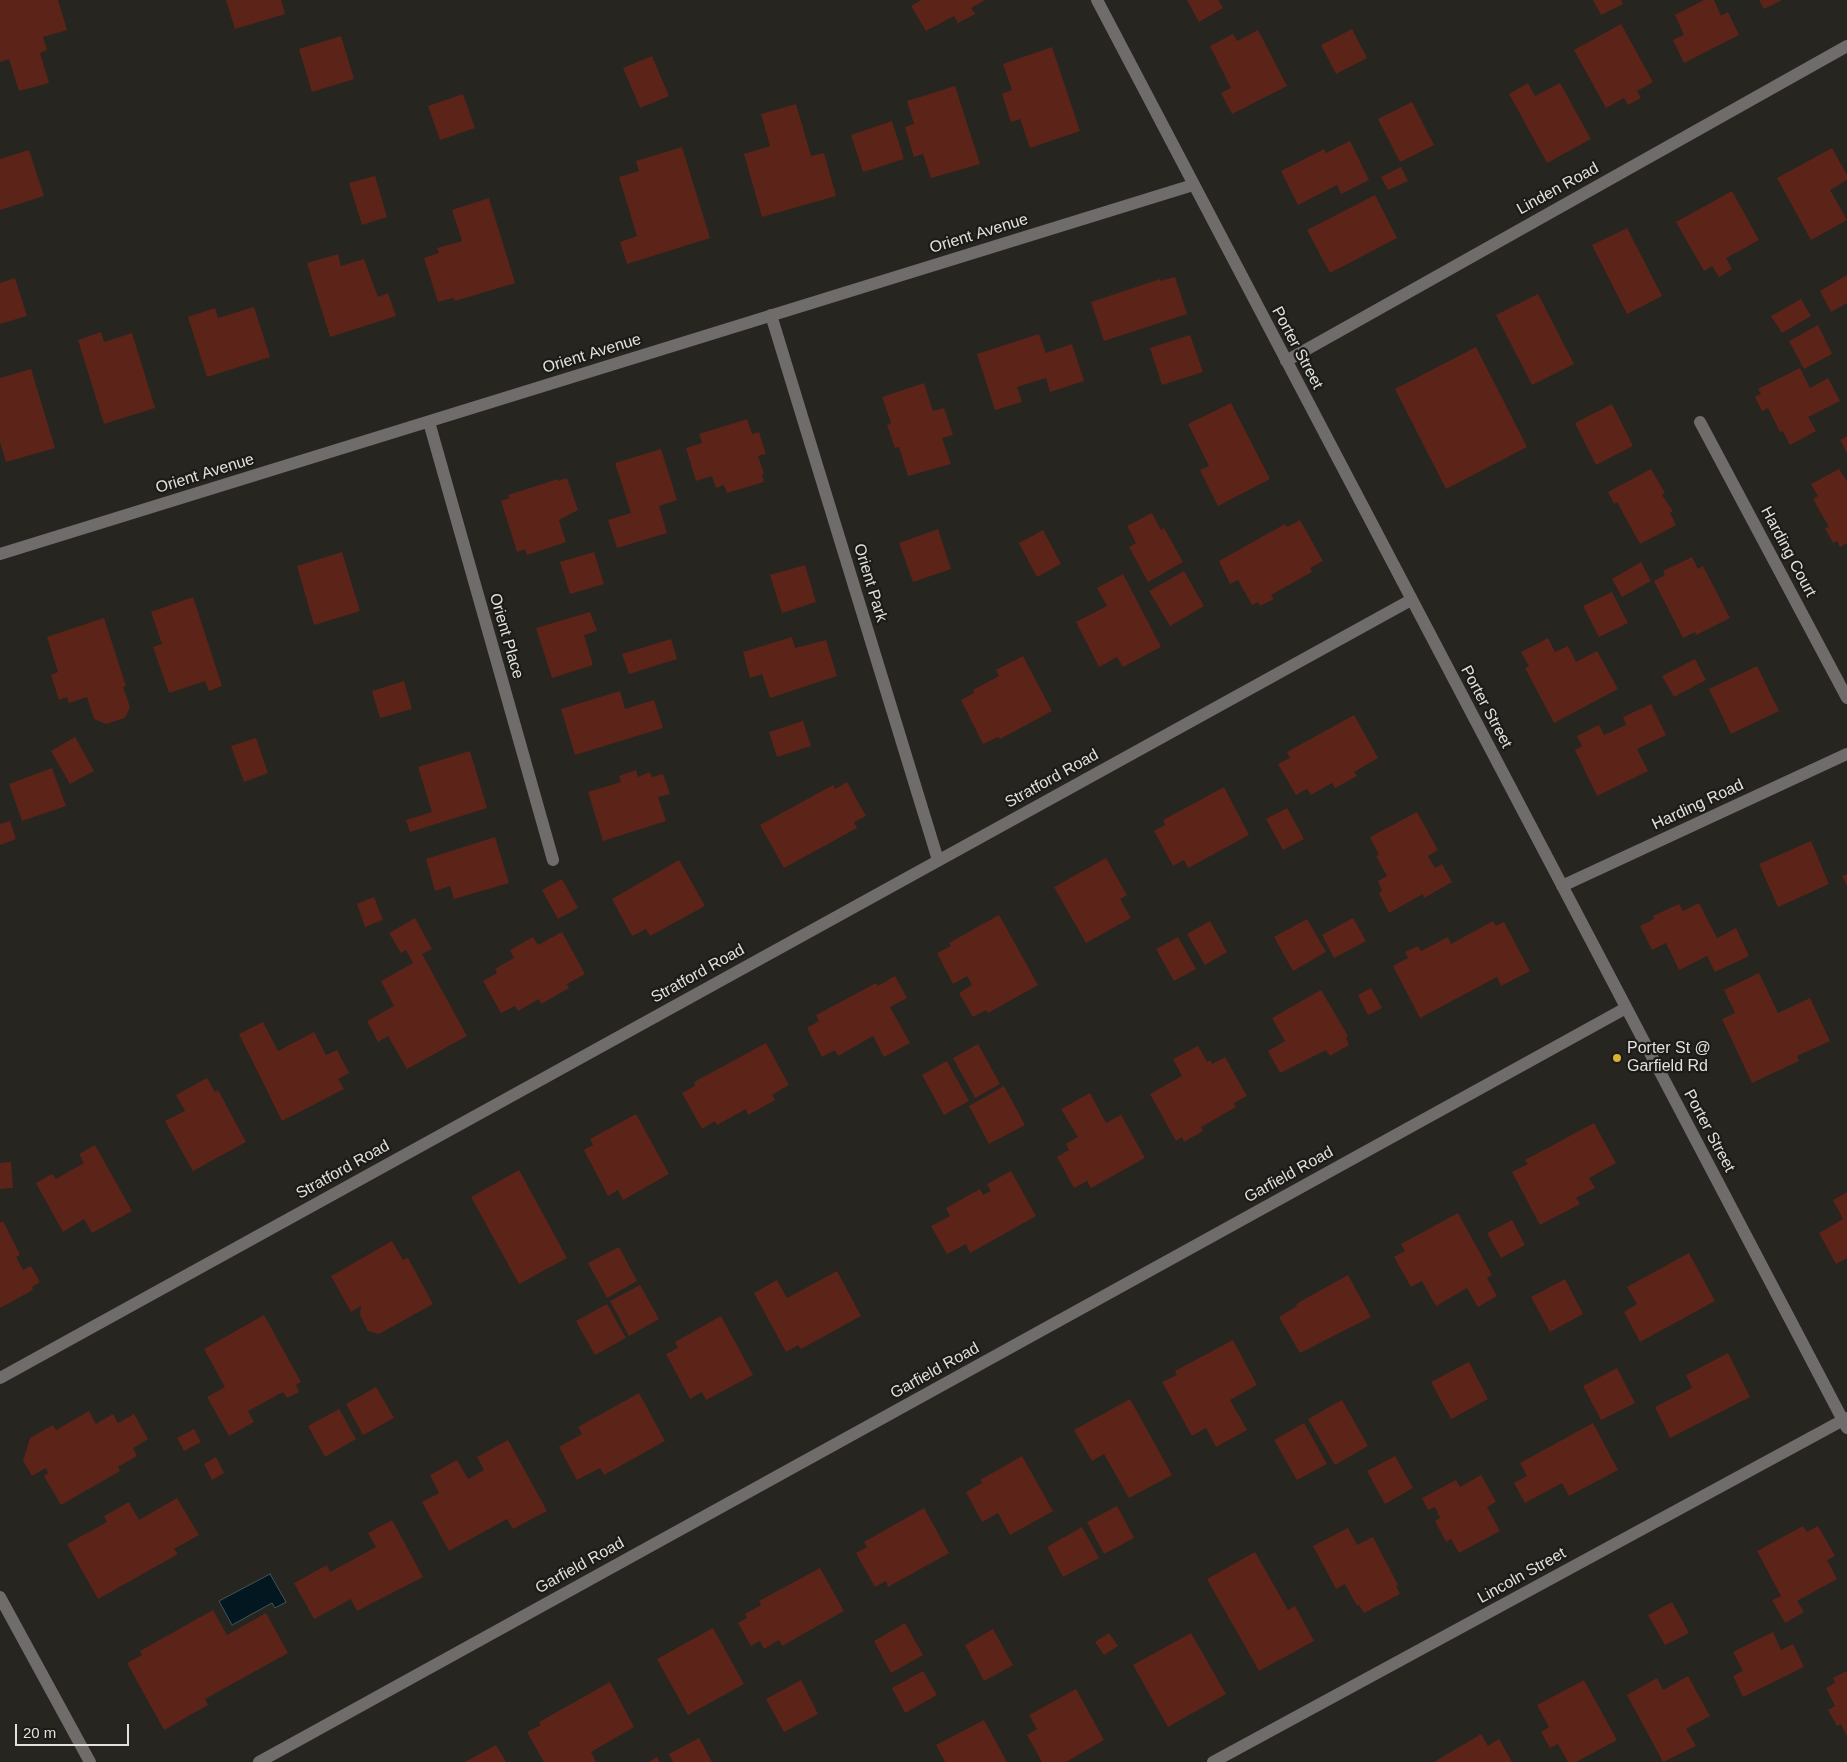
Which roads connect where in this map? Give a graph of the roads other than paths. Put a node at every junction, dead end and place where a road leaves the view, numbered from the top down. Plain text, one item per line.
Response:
1 (1098, 0) edge
2 (1847, 46) edge
3 (1193, 185) junction
4 (772, 315) junction
5 (1286, 361) junction
6 (428, 422) junction
7 (1700, 422) dead end
8 (0, 554) edge
9 (1411, 600) junction
10 (1847, 698) edge
11 (1847, 754) edge
12 (553, 860) dead end
13 (938, 860) junction
14 (1562, 886) junction
15 (1626, 1008) junction
16 (0, 1378) edge
17 (1846, 1422) edge
18 (0, 1597) edge
19 (90, 1762) edge
20 (259, 1762) edge
21 (1213, 1762) edge

1 - 3 street, Porter Street
2 - 5 street, Linden Road
3 - 4 street, Orient Avenue
3 - 5 street, Porter Street
4 - 6 street, Orient Avenue
4 - 13 street, Orient Park
5 - 9 street, Porter Street
6 - 8 street, Orient Avenue
6 - 12 street, Orient Place
7 - 10 street, Harding Court
9 - 13 street, Stratford Road
9 - 14 street, Porter Street
11 - 14 street, Harding Road
13 - 16 street, Stratford Road
14 - 15 street, Porter Street
15 - 17 street, Porter Street
15 - 20 street, Garfield Road
17 - 21 street, Lincoln Street
18 - 19 street

